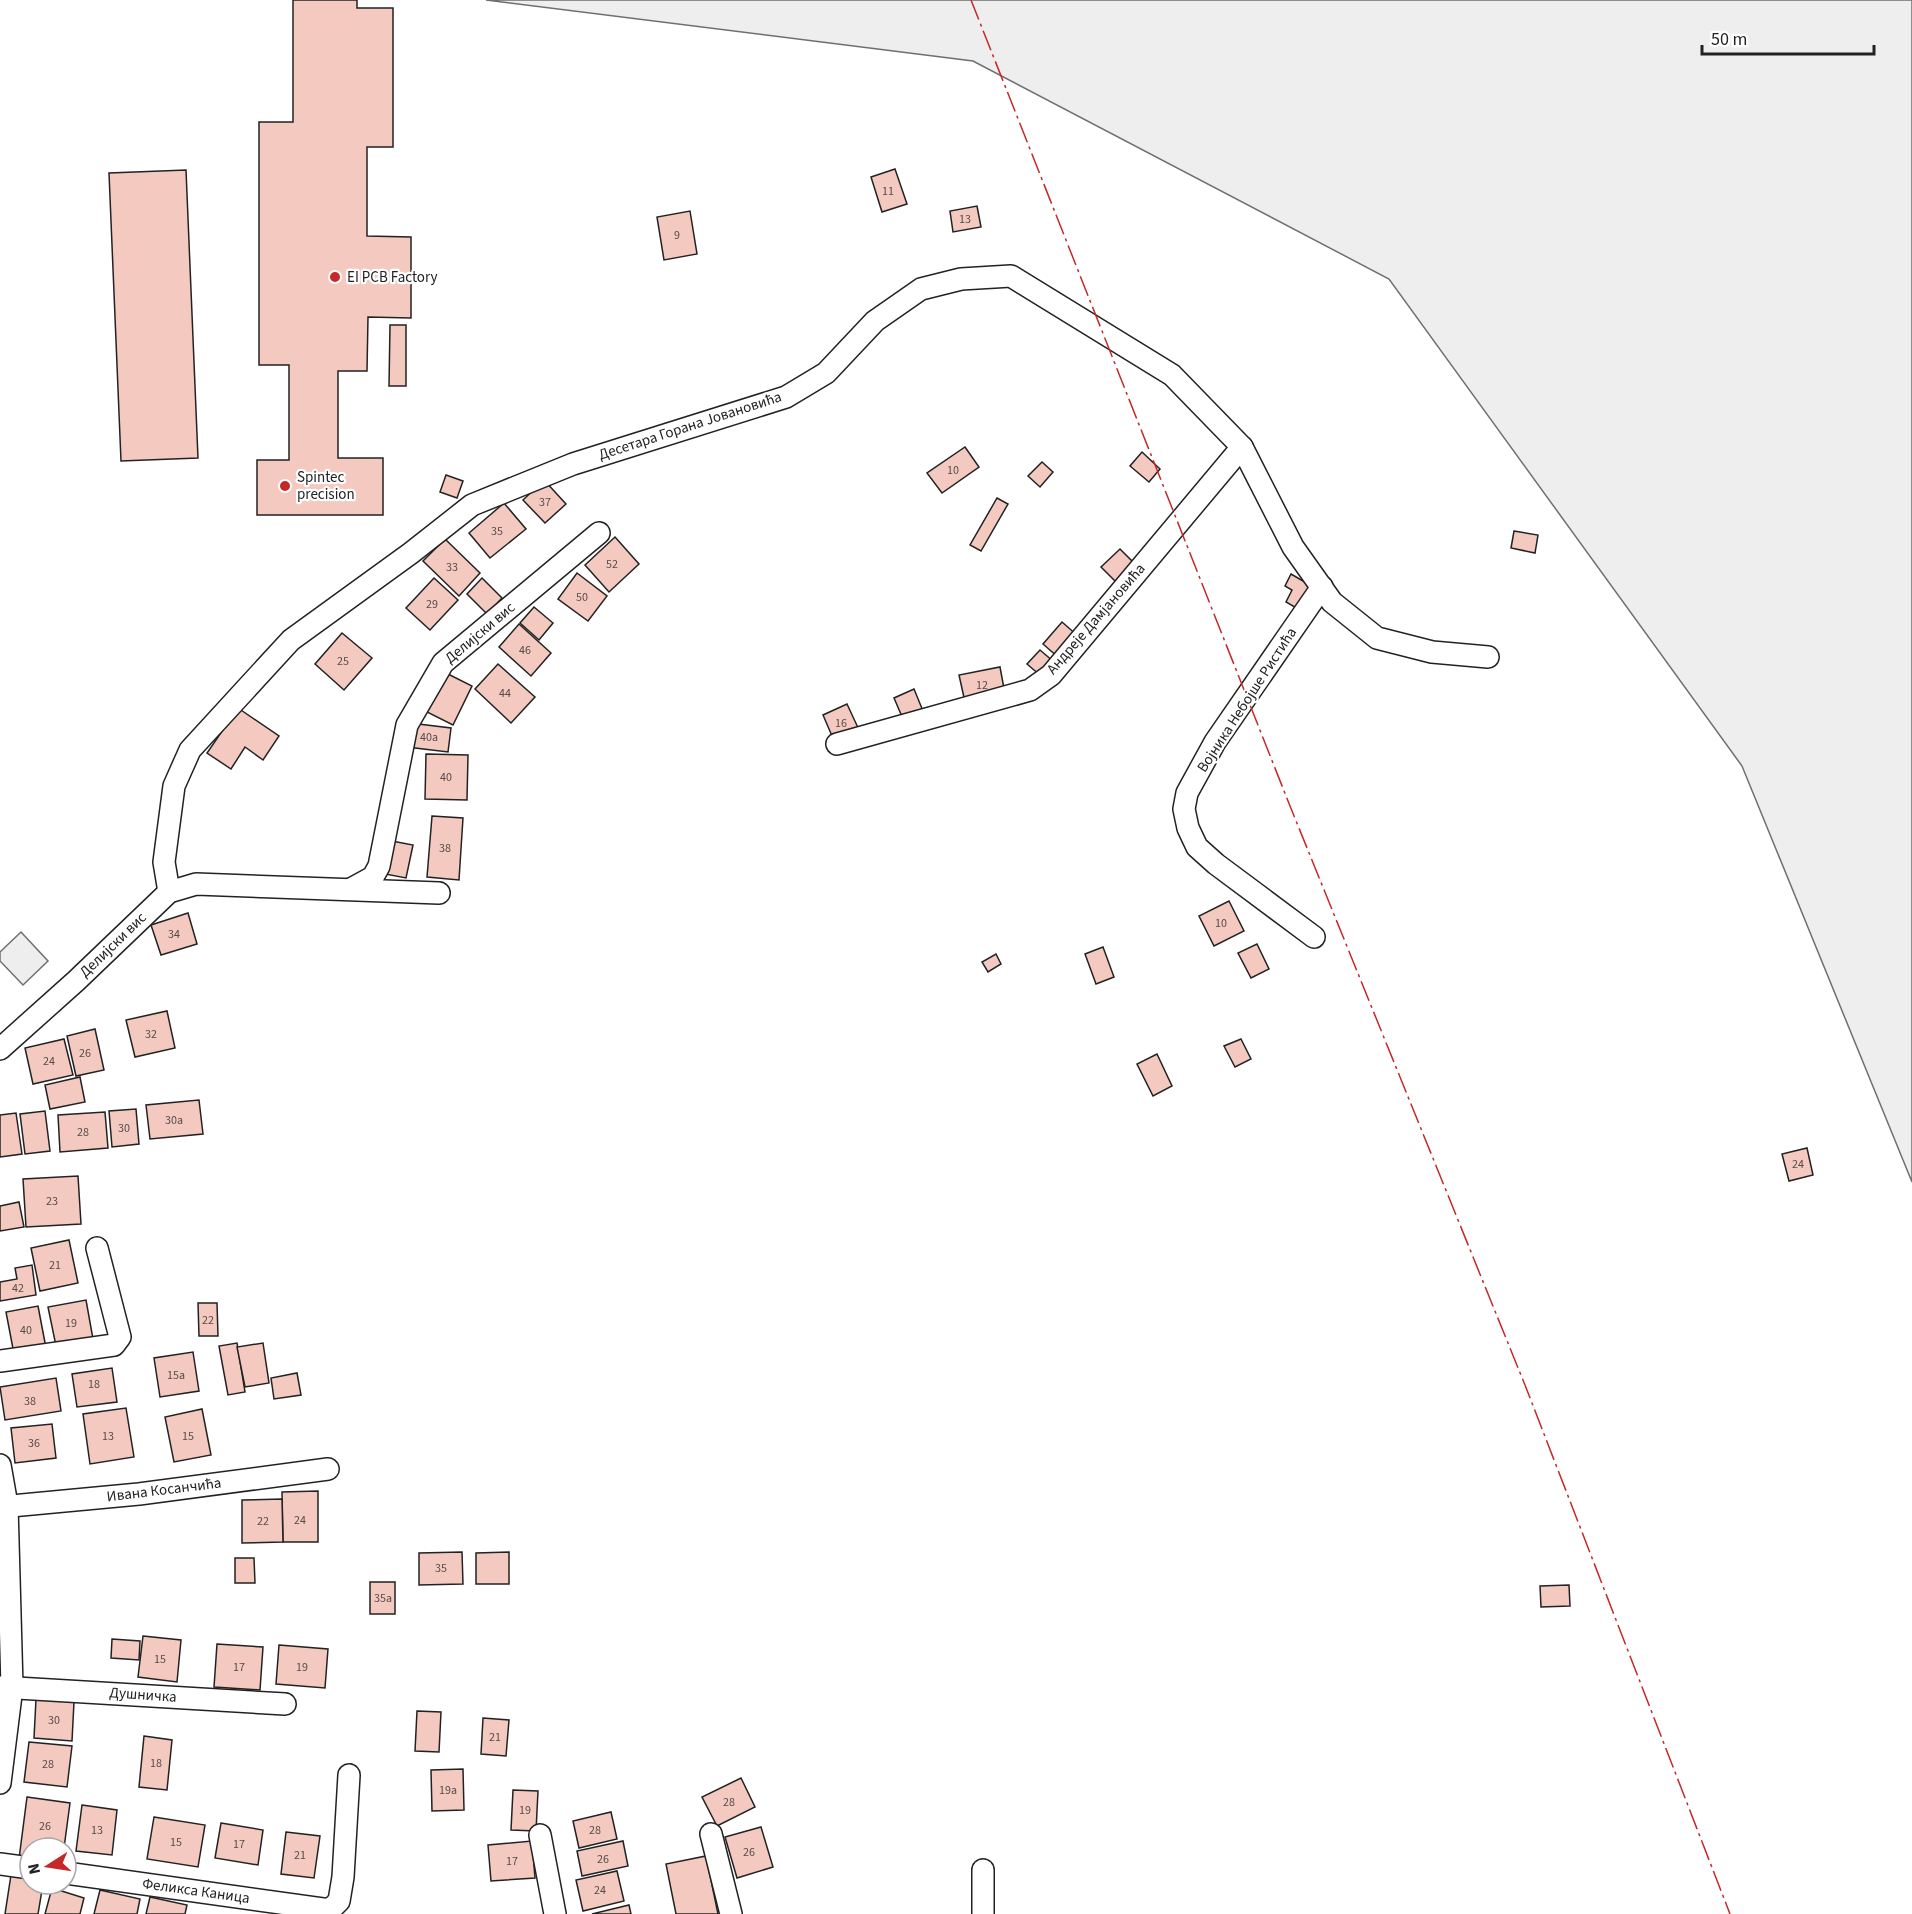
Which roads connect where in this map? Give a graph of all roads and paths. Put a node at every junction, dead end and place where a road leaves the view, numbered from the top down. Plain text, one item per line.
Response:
1 (1242, 447) junction
2 (599, 533) dead end
3 (1322, 587) junction
4 (1488, 657) dead end
5 (837, 744) dead end
6 (351, 889) junction
7 (169, 892) junction
8 (439, 893) dead end
9 (1314, 937) dead end
10 (0, 1049) edge
11 (97, 1248) dead end
12 (0, 1361) edge
13 (0, 1466) edge
14 (328, 1469) dead end
15 (4, 1506) edge
16 (6, 1687) edge
17 (285, 1704) dead end
18 (349, 1775) dead end
19 (0, 1783) edge
20 (711, 1834) dead end
21 (540, 1835) dead end
22 (0, 1864) edge
23 (18, 1866) edge
24 (983, 1870) dead end
25 (78, 1875) edge
26 (555, 1914) edge
27 (731, 1914) edge
28 (983, 1914) edge

1 - 3 street, Десетара Горана Јовановића
1 - 5 street, Андреје Дамјановића
1 - 7 street, Десетара Горана Јовановића
2 - 6 street, Делијски вис
3 - 4 street, Десетара Горана Јовановића
3 - 9 street, Војника Небојше Ристића
6 - 7 street, Делијски вис
6 - 8 street, Делијски вис
7 - 10 street, Делијски вис
11 - 12 street
13 - 15 street
14 - 15 street, Ивана Косанчића
15 - 16 street
16 - 17 street, Душничка
16 - 19 street
18 - 25 street, Феликса Каница
20 - 27 street
21 - 26 street
22 - 23 street
24 - 28 street

